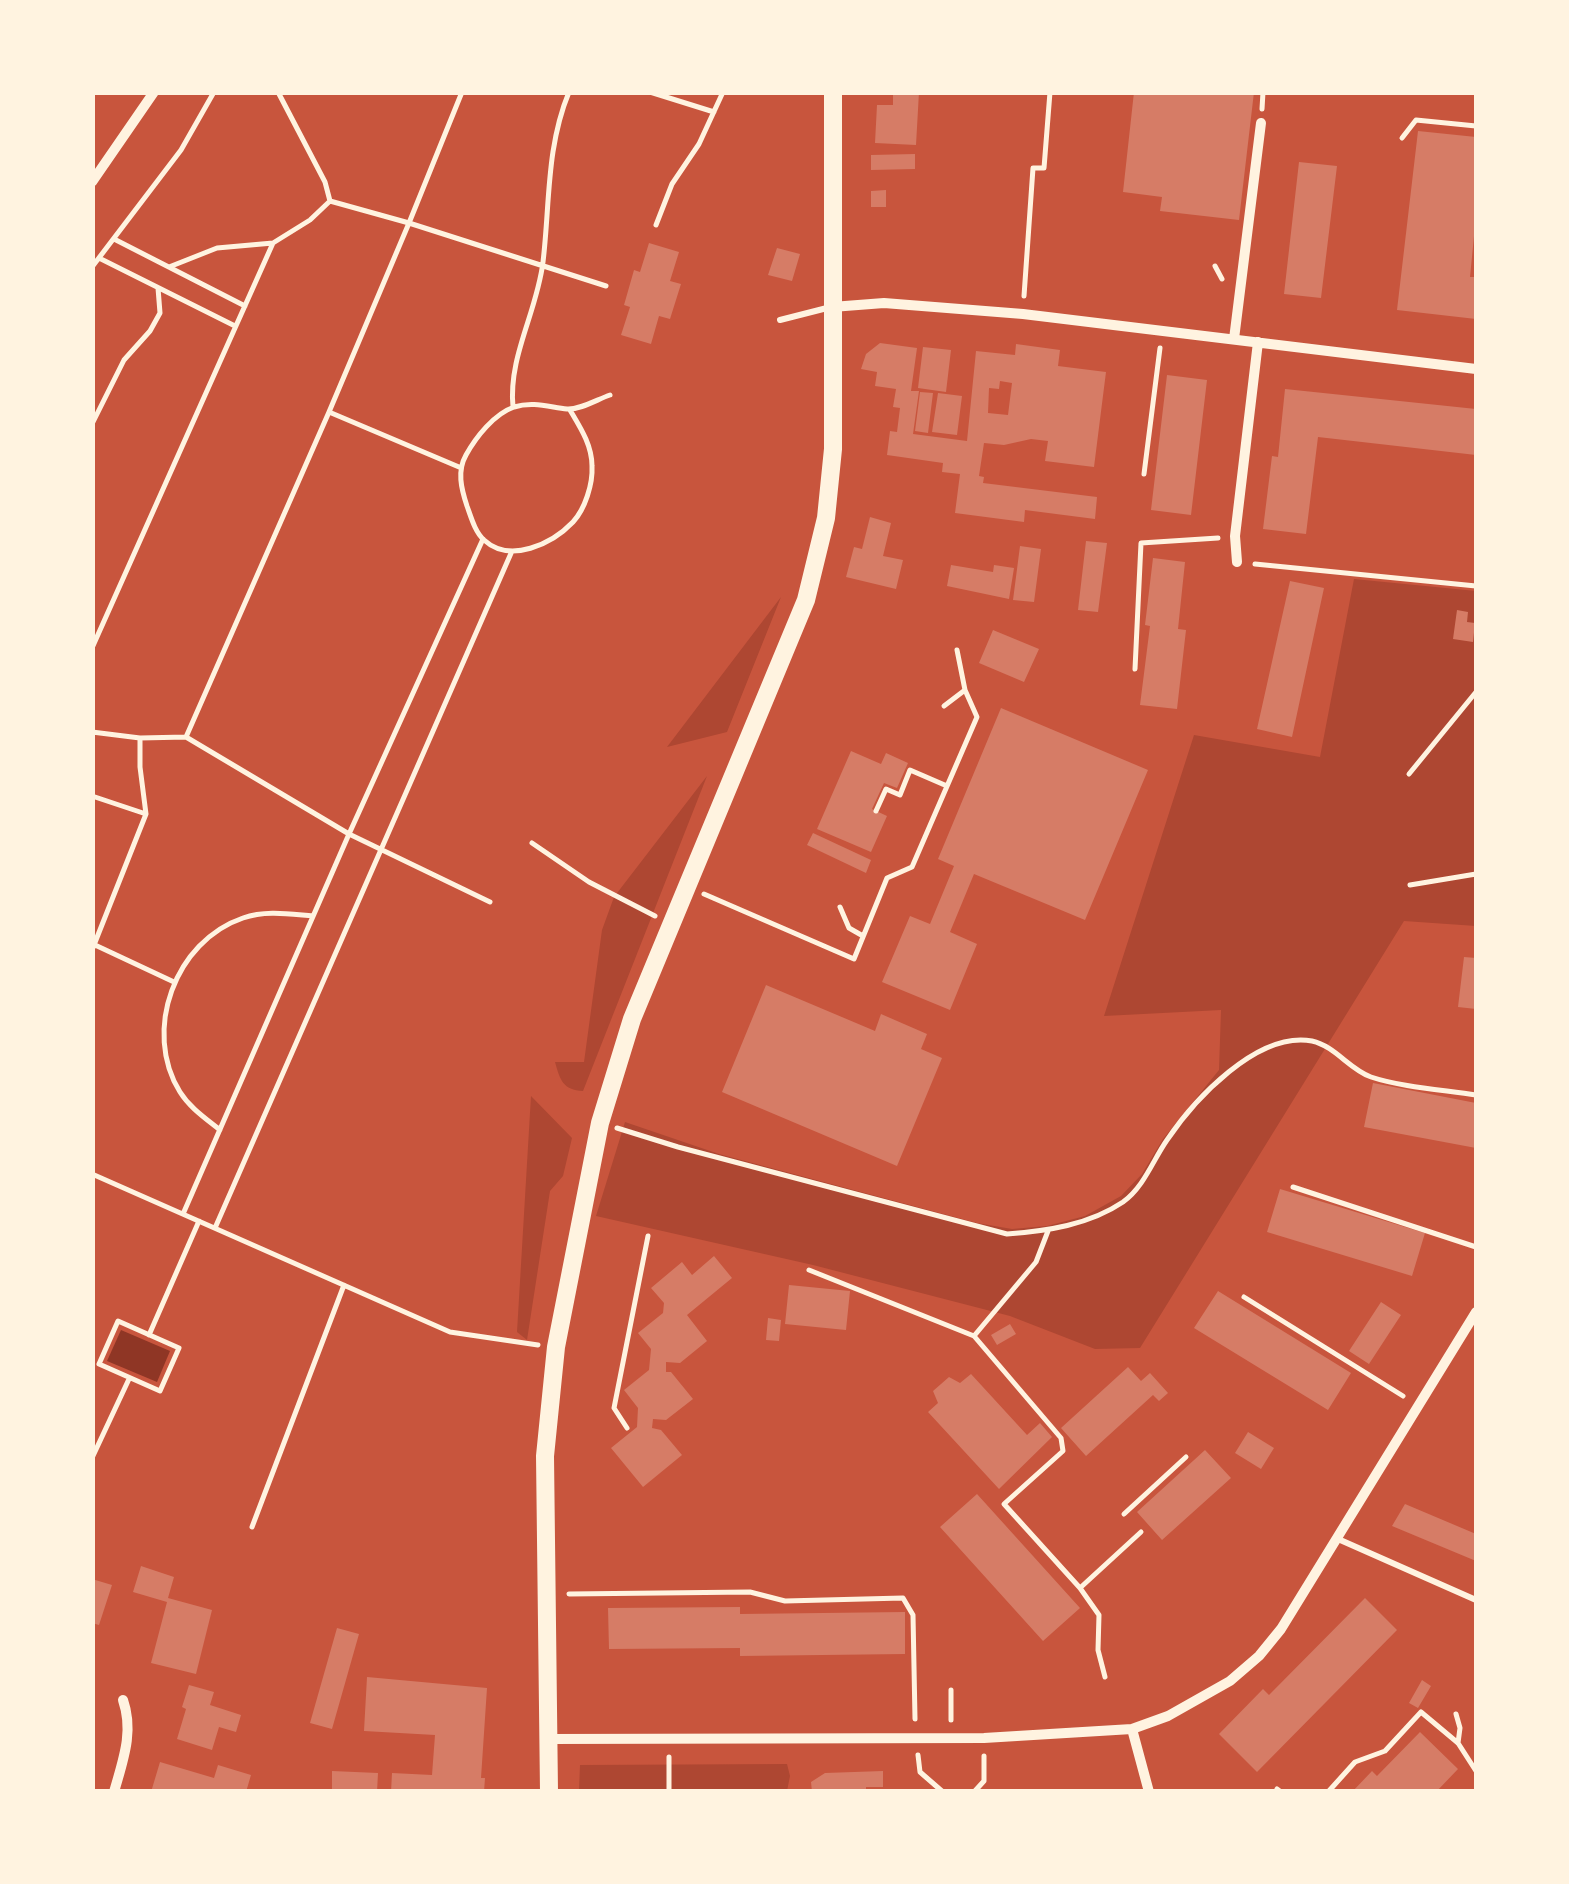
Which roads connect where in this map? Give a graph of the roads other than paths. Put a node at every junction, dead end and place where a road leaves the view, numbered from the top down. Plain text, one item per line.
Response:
1 (154, 92) edge
2 (834, 92) edge
3 (1261, 124) dead end
4 (92, 182) edge
5 (831, 307) junction
6 (780, 320) dead end
7 (1234, 338) junction
8 (1258, 342) junction
9 (1476, 368) edge
10 (1237, 562) road end
11 (1476, 1312) edge
12 (1338, 1539) junction
13 (1476, 1600) edge
14 (122, 1700) dead end
15 (1132, 1729) junction
16 (548, 1739) junction
17 (114, 1792) edge
18 (549, 1792) edge
19 (1149, 1792) edge

1 - 4 street
2 - 5 main road
3 - 7 street
5 - 6 lane
5 - 7 street
5 - 16 main road
7 - 8 street
8 - 9 street
8 - 10 street
11 - 12 street
12 - 13 lane
12 - 15 street
14 - 17 street
15 - 16 street
15 - 19 street
16 - 18 main road

